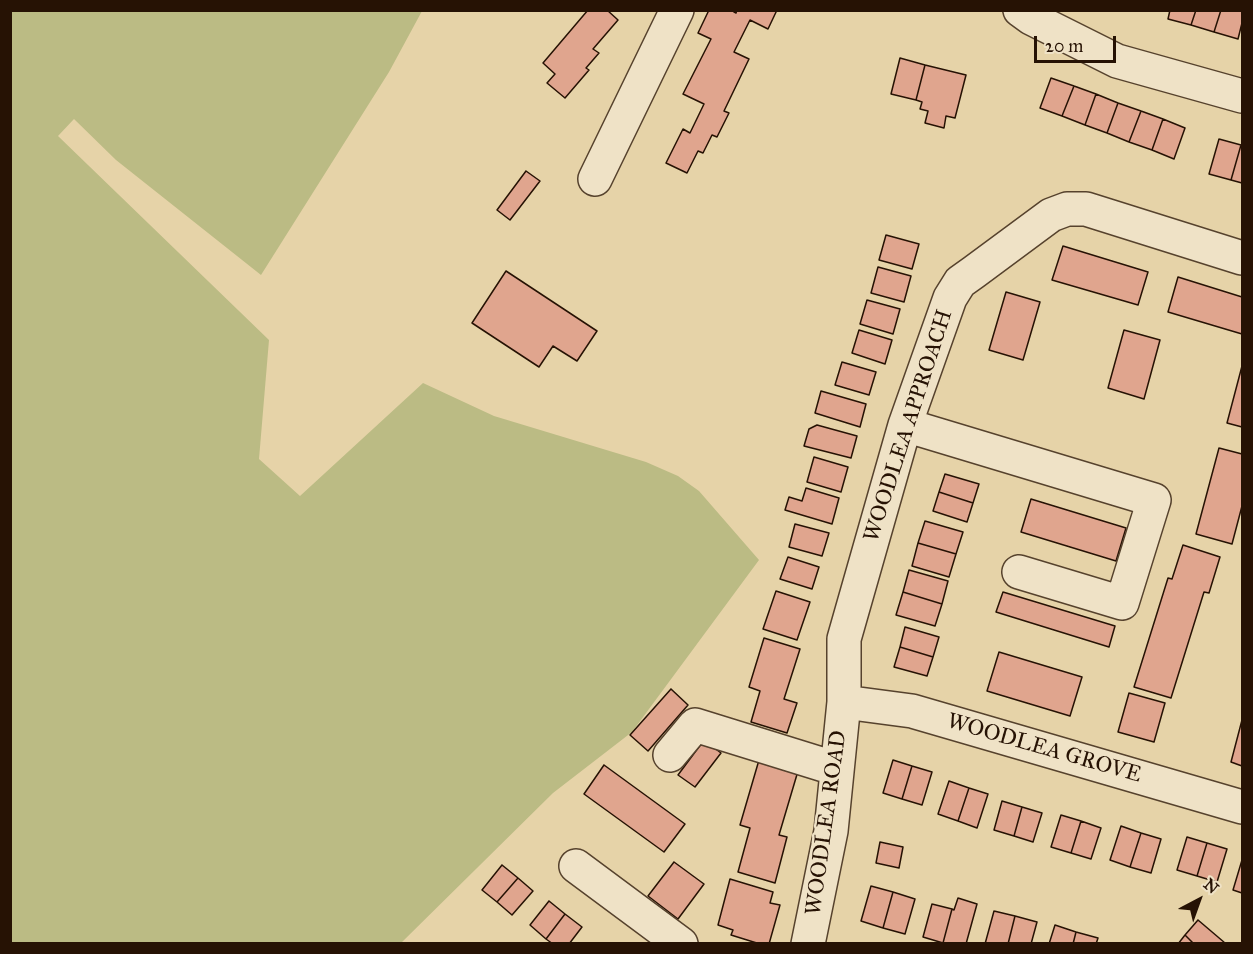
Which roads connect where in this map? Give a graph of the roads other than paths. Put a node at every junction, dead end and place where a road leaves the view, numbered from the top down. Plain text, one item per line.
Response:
1 (677, 10) edge
2 (1020, 10) edge
3 (1242, 96) edge
4 (595, 179) dead end
5 (1242, 258) edge
6 (905, 425) junction
7 (1019, 572) dead end
8 (844, 702) junction
9 (670, 755) dead end
10 (837, 769) junction
11 (1242, 807) edge
12 (576, 866) dead end
13 (681, 944) edge
14 (808, 944) edge

1 - 4 street
2 - 3 street
5 - 6 street, WOODLEA APPROACH
6 - 7 street
6 - 8 street, WOODLEA APPROACH
8 - 10 street, WOODLEA ROAD
8 - 11 street, WOODLEA GROVE
9 - 10 street
10 - 14 street, WOODLEA ROAD
12 - 13 street

